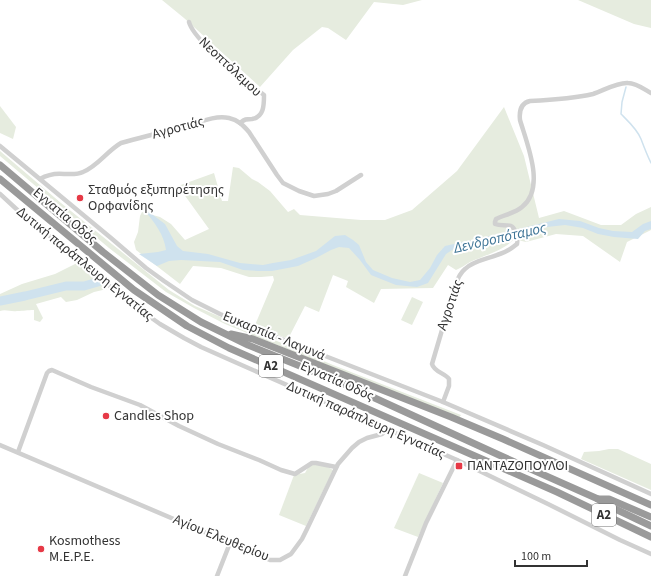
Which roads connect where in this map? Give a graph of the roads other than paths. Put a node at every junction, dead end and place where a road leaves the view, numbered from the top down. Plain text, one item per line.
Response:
1 (189, 22) dead end
2 (651, 92) edge
3 (240, 123) junction
4 (0, 146) edge
5 (0, 165) edge
6 (361, 175) dead end
7 (0, 179) edge
8 (40, 179) junction
9 (0, 194) edge
10 (218, 331) junction
11 (443, 402) junction
12 (388, 429) junction
13 (0, 445) edge
14 (18, 452) junction
15 (457, 460) junction
16 (336, 467) junction
17 (651, 494) edge
18 (598, 499) junction
19 (651, 505) edge
20 (651, 517) edge
21 (651, 526) edge
22 (651, 537) edge
23 (230, 543) junction
24 (651, 554) edge
25 (217, 576) edge
26 (405, 576) edge

1 - 3 street, Νεοπτόλεμου
2 - 11 street, Αγροτιάς
3 - 6 street
3 - 8 street, Αγροτιάς
4 - 8 street, Ευκαρπία - Λαγυνά
5 - 10 highway, Εγνατία Οδός / Α2
7 - 22 highway, Εγνατία Οδός / Α2
8 - 11 street, Ευκαρπία - Λαγυνά
9 - 12 street, Δυτική παράπλευρη Εγνατίας
10 - 18 highway, Εγνατία Οδός / Α2
10 - 19 highway
11 - 17 street, Ευκαρπία - Λαγυνά
12 - 15 street, Δυτική παράπλευρη Εγνατίας
12 - 16 street, Αγίου Ελευθερίου
13 - 14 street, Αγίου Ελευθερίου
14 - 16 street
14 - 23 street, Αγίου Ελευθερίου
15 - 24 street, Δυτική παράπλευρη Εγνατίας
15 - 26 street
16 - 23 street, Αγίου Ελευθερίου
18 - 20 highway, Α2
18 - 21 highway
23 - 25 street

